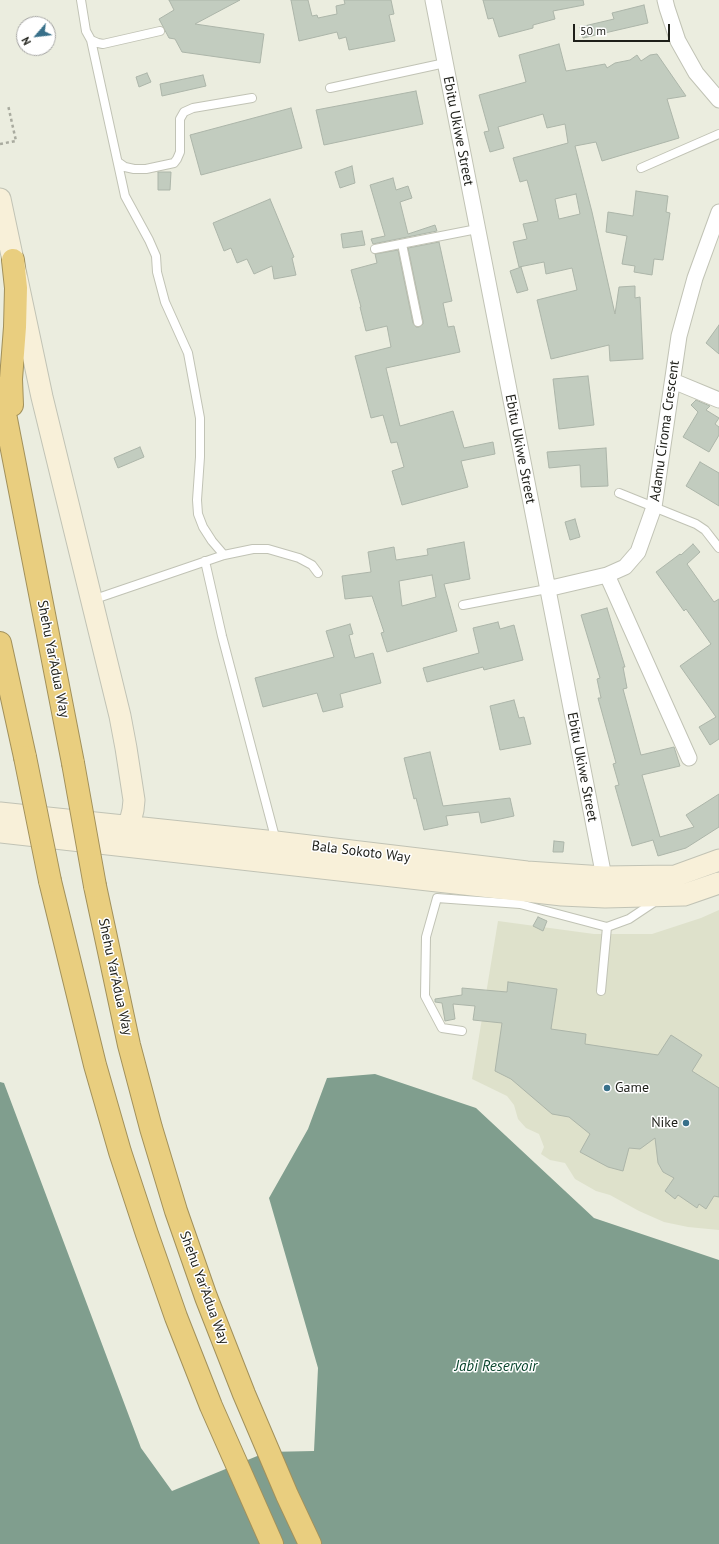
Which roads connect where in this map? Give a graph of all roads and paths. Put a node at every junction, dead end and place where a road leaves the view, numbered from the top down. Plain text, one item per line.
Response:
1 (81, 0) edge
2 (433, 0) edge
3 (665, 0) edge
4 (160, 31) dead end
5 (91, 40) junction
6 (445, 63) junction
7 (330, 88) dead end
8 (252, 98) dead end
9 (719, 100) edge
10 (8, 104) dead end
11 (719, 134) edge
12 (0, 144) edge
13 (118, 162) junction
14 (640, 168) dead end
15 (0, 199) edge
16 (718, 215) edge
17 (477, 230) junction
18 (402, 244) junction
19 (375, 249) dead end
20 (13, 260) junction
21 (418, 322) dead end
22 (673, 381) junction
23 (0, 388) edge
24 (719, 400) edge
25 (619, 493) dead end
26 (654, 507) junction
27 (27, 528) junction
28 (719, 536) edge
29 (710, 537) junction
30 (719, 548) edge
31 (224, 554) junction
32 (205, 561) junction
33 (318, 572) dead end
34 (607, 575) junction
35 (547, 589) junction
36 (92, 600) junction
37 (463, 605) dead end
38 (0, 643) edge
39 (0, 656) edge
40 (8, 685) junction
41 (689, 758) dead end
42 (134, 800) junction
43 (0, 813) edge
44 (129, 826) junction
45 (156, 830) junction
46 (0, 832) edge
47 (276, 842) junction
48 (100, 844) junction
49 (719, 860) edge
50 (604, 877) junction
51 (719, 883) edge
52 (436, 890) junction
53 (663, 896) junction
54 (606, 898) junction
55 (608, 927) junction
56 (601, 991) dead end
57 (462, 1031) dead end
58 (272, 1544) edge
59 (310, 1544) edge

1 - 5 lane
2 - 6 street, Ebitu Ukiwe Street
3 - 9 street
4 - 5 lane
5 - 13 lane
6 - 7 lane
6 - 17 street, Ebitu Ukiwe Street
8 - 13 lane
10 - 12 path
11 - 14 lane
13 - 31 lane
15 - 20 street
16 - 22 street, Adamu Ciroma Crescent
17 - 18 lane
17 - 35 street, Ebitu Ukiwe Street
18 - 19 lane
18 - 21 lane
20 - 27 highway
20 - 36 street
22 - 24 street
22 - 26 street, Adamu Ciroma Crescent
23 - 27 highway, Shehu Yar'Adua Way
25 - 26 lane
26 - 29 lane
26 - 34 street, Adamu Ciroma Crescent
27 - 59 highway, Shehu Yar'Adua Way, bridge
28 - 29 lane
29 - 30 lane
31 - 32 lane
31 - 33 lane
32 - 36 lane
32 - 47 lane
34 - 35 street, Adamu Ciroma Crescent
34 - 41 street
35 - 37 lane
35 - 50 street, Ebitu Ukiwe Street
36 - 42 street
38 - 40 highway
39 - 40 highway
40 - 58 highway, bridge
42 - 44 street
42 - 45 street
43 - 44 street, Bala Sokoto Way
44 - 45 street, Bala Sokoto Way
44 - 48 street
45 - 47 street, Bala Sokoto Way
46 - 48 street, Bala Sokoto Way
47 - 50 street, Bala Sokoto Way
48 - 52 street, Bala Sokoto Way
49 - 50 street, Bala Sokoto Way
50 - 54 street, Ebitu Ukiwe Street
51 - 53 street, Bala Sokoto Way
52 - 54 street, Bala Sokoto Way
52 - 55 lane
52 - 57 lane
53 - 54 street, Bala Sokoto Way
53 - 55 lane
55 - 56 lane

